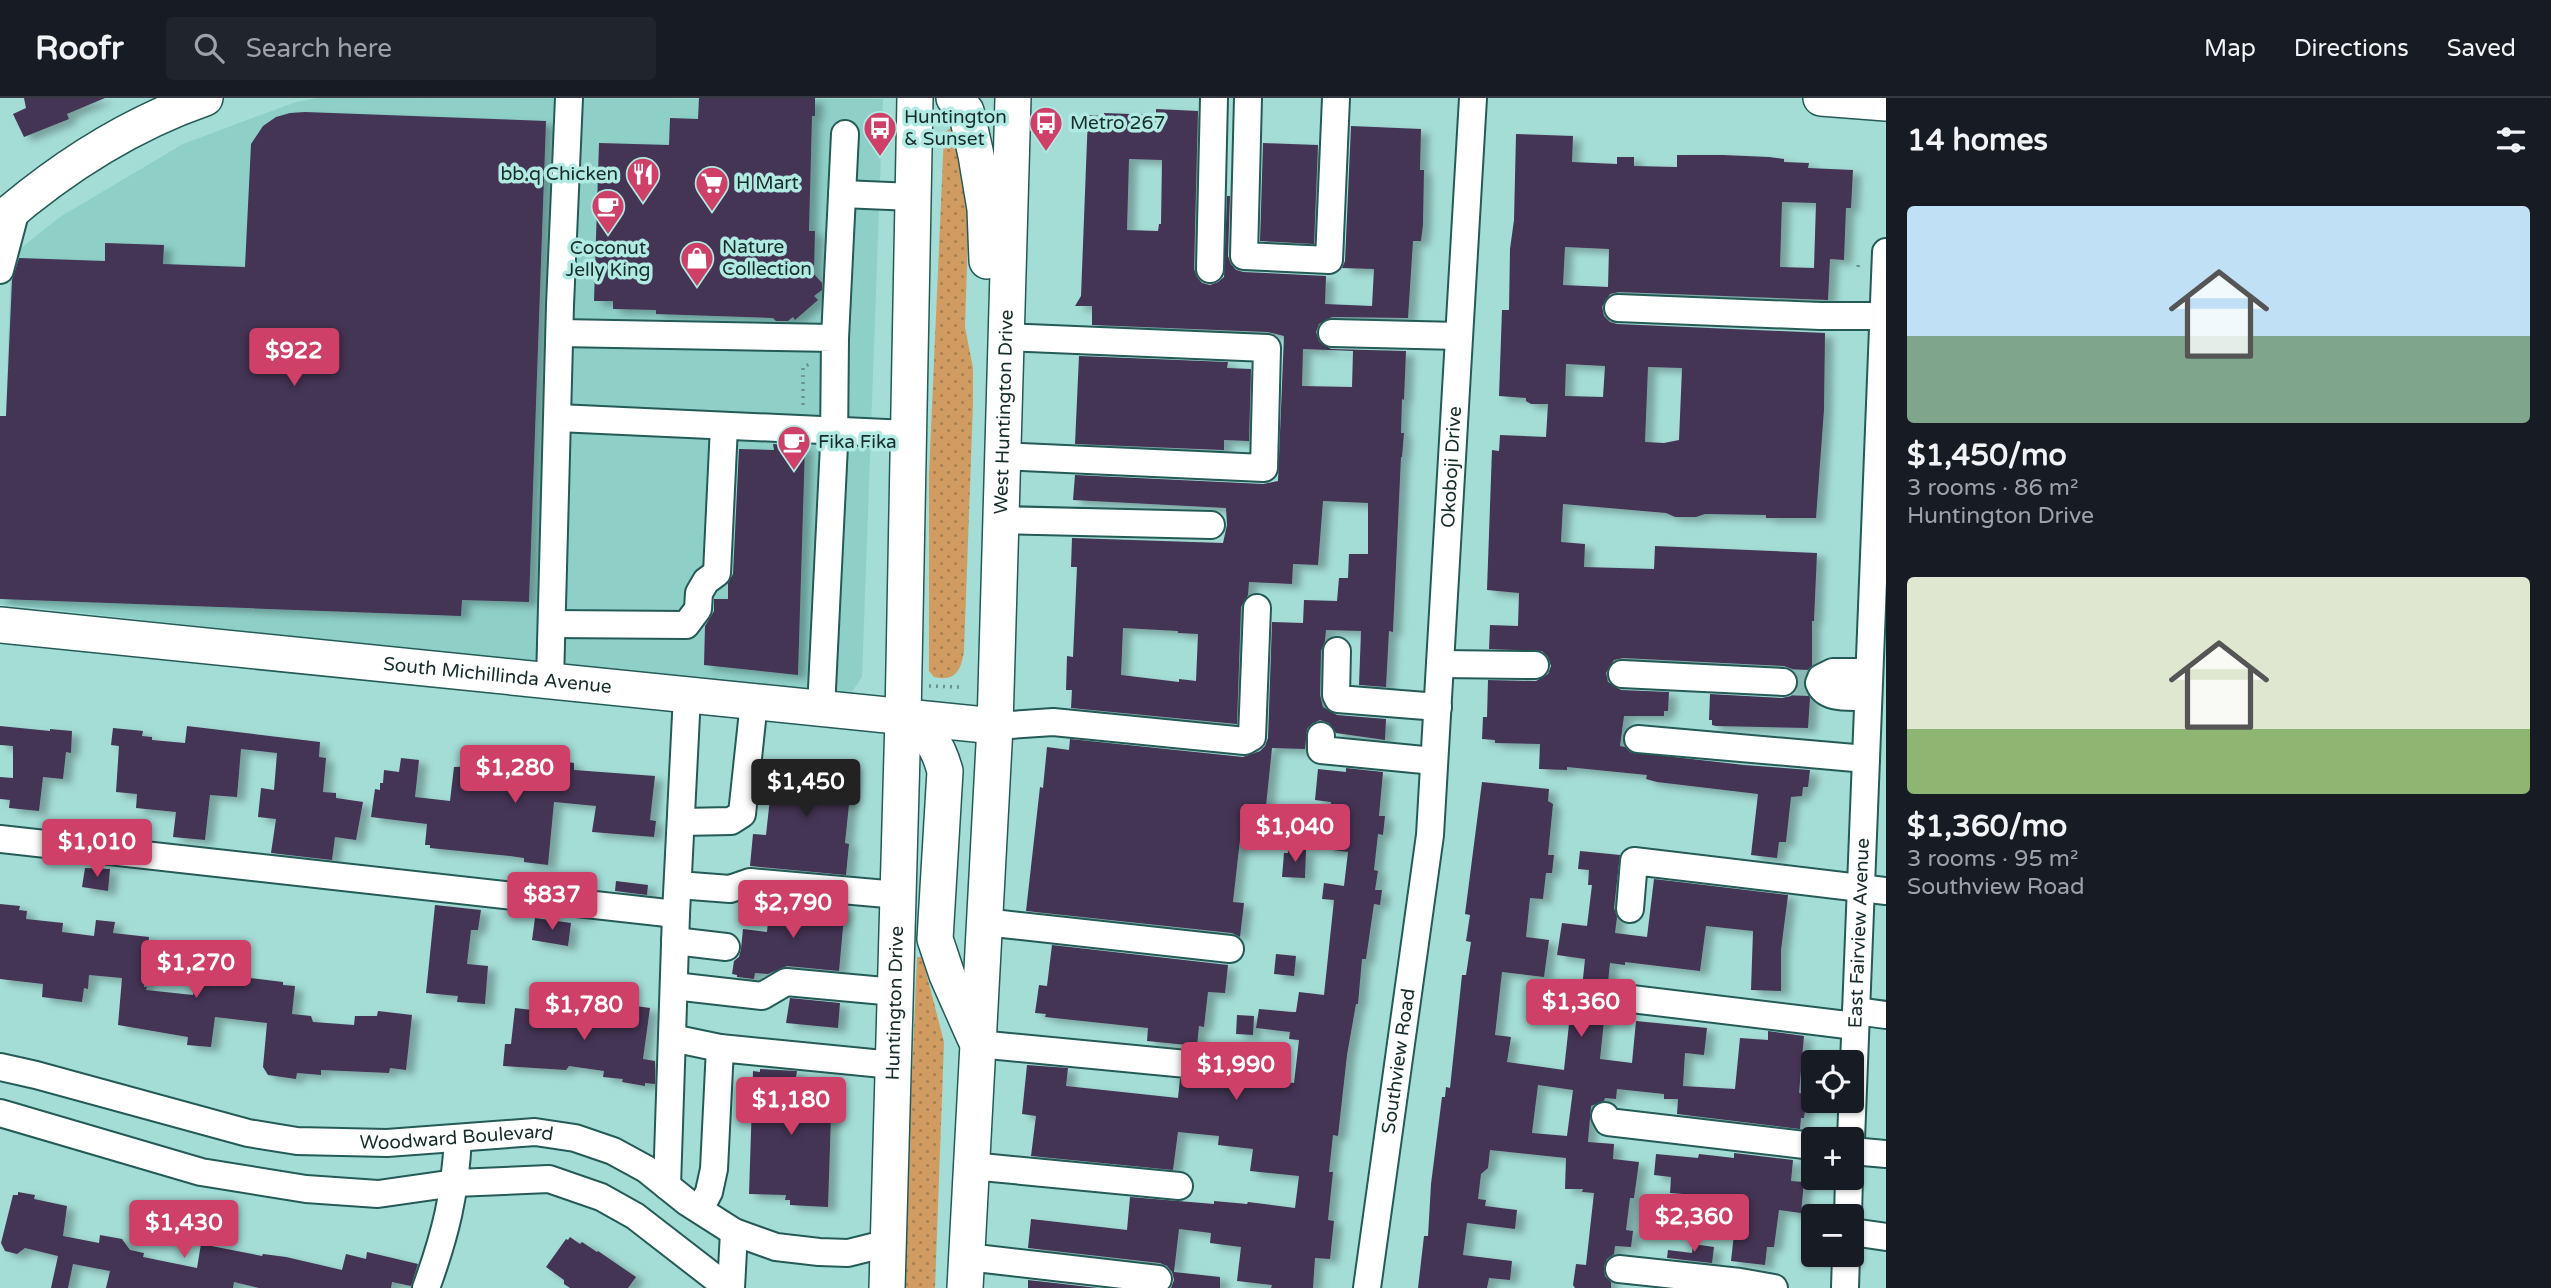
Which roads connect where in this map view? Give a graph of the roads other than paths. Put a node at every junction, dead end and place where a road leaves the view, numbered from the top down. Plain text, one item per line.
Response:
1 (569, 98) edge
2 (915, 98) edge
3 (954, 98) edge
4 (1013, 98) edge
5 (1214, 98) edge
6 (1248, 98) edge
7 (1336, 98) edge
8 (1473, 98) edge
9 (1821, 98) edge
10 (188, 101) edge
11 (1886, 103) edge
12 (845, 134) dead end
13 (842, 194) junction
14 (913, 197) junction
15 (8, 214) edge
16 (1886, 252) edge
17 (1210, 269) dead end
18 (0, 270) edge
19 (1885, 289) edge
20 (1618, 308) dead end
21 (1884, 321) edge
22 (1006, 329) junction
23 (560, 333) junction
24 (1332, 333) dead end
25 (1459, 336) junction
26 (827, 347) junction
27 (558, 418) junction
28 (724, 426) junction
29 (834, 431) junction
30 (908, 434) junction
31 (1003, 456) junction
32 (1000, 520) junction
33 (1211, 525) dead end
34 (1879, 606) edge
35 (1257, 608) dead end
36 (552, 624) junction
37 (0, 625) edge
38 (1337, 651) dead end
39 (1440, 664) junction
40 (1535, 665) dead end
41 (1622, 674) dead end
42 (550, 681) junction
43 (1869, 684) junction
44 (687, 695) junction
45 (754, 702) junction
46 (1438, 707) junction
47 (821, 709) junction
48 (903, 718) junction
49 (995, 726) junction
50 (1321, 736) dead end
51 (1638, 739) dead end
52 (1866, 759) junction
53 (1434, 761) junction
54 (1873, 813) edge
55 (681, 822) junction
56 (1430, 835) joint
57 (0, 839) edge
58 (678, 885) junction
59 (1873, 890) edge
60 (898, 895) junction
61 (1630, 909) dead end
62 (676, 914) junction
63 (984, 922) junction
64 (675, 941) junction
65 (726, 947) dead end
66 (1230, 949) dead end
67 (674, 986) junction
68 (895, 992) junction
69 (1623, 998) dead end
70 (1886, 1015) edge
71 (1855, 1019) junction
72 (672, 1038) junction
73 (978, 1044) junction
74 (720, 1048) junction
75 (893, 1065) junction
76 (1197, 1065) dead end
77 (0, 1067) edge
78 (137, 1104) junction
79 (0, 1113) edge
80 (1605, 1116) dead end
81 (1851, 1127) edge
82 (458, 1138) junction
83 (1801, 1145) edge
84 (121, 1148) junction
85 (1864, 1152) edge
86 (1886, 1154) edge
87 (971, 1166) junction
88 (455, 1183) junction
89 (667, 1186) junction
90 (1179, 1186) dead end
91 (700, 1209) junction
92 (734, 1232) junction
93 (1864, 1234) edge
94 (1886, 1237) edge
95 (888, 1244) junction
96 (1846, 1267) edge
97 (1619, 1269) dead end
98 (966, 1272) edge
99 (1158, 1279) dead end
100 (426, 1288) edge
101 (730, 1288) edge
102 (887, 1288) edge
103 (1367, 1288) edge
104 (1774, 1288) edge
105 (1845, 1288) edge

1 - 23 street
2 - 14 main road
3 - 22 main road
4 - 22 main road, West Huntington Drive
5 - 17 street
6 - 7 street
8 - 25 street, Okoboji Drive
9 - 11 main road
10 - 15 main road
12 - 13 street
13 - 14 street
13 - 26 street
14 - 30 main road
15 - 18 street
16 - 19 street, East Fairview Avenue
19 - 21 street, East Fairview Avenue
20 - 21 street
21 - 34 street, East Fairview Avenue
22 - 31 main road, West Huntington Drive
22 - 31 street
23 - 26 street
23 - 27 street
24 - 25 street
25 - 39 street, Okoboji Drive
26 - 29 street
27 - 28 street
27 - 36 street
28 - 29 street
28 - 36 street
29 - 30 street
29 - 47 street
30 - 48 main road
31 - 32 main road, West Huntington Drive
32 - 33 street
32 - 49 main road, West Huntington Drive
34 - 43 street, East Fairview Avenue
35 - 49 street
36 - 42 street
37 - 42 main road, South Michillinda Avenue
38 - 46 street
39 - 40 street
39 - 46 street, Okoboji Drive
41 - 43 street
42 - 44 main road, South Michillinda Avenue
43 - 52 street, East Fairview Avenue
44 - 45 main road, South Michillinda Avenue
44 - 55 street
45 - 47 main road, South Michillinda Avenue
45 - 55 street
46 - 53 street, Okoboji Drive
47 - 48 main road, South Michillinda Avenue
48 - 49 main road, South Michillinda Avenue
48 - 60 main road, Huntington Drive
48 - 73 main road
49 - 63 main road
50 - 53 street
51 - 52 street
52 - 54 street, East Fairview Avenue
53 - 56 street, Okoboji Drive
54 - 59 street, East Fairview Avenue
55 - 58 street
56 - 103 street, Southview Road
57 - 62 street
58 - 60 street
58 - 62 street
59 - 61 street
59 - 71 street, East Fairview Avenue
60 - 68 main road, Huntington Drive
62 - 64 street
63 - 66 street
63 - 73 main road
64 - 65 street
64 - 67 street
67 - 68 street
67 - 72 street
68 - 75 main road, Huntington Drive
69 - 71 street
70 - 71 street
71 - 81 street, East Fairview Avenue
72 - 74 street
72 - 89 street
73 - 76 street
73 - 87 main road
74 - 75 street
74 - 91 street
75 - 95 main road, Huntington Drive
77 - 78 street, Woodward Boulevard
78 - 82 street, Woodward Boulevard
78 - 84 street
79 - 84 street
80 - 83 street
82 - 88 street
82 - 89 street, Woodward Boulevard
84 - 88 street
85 - 86 street
87 - 90 street
87 - 98 main road
88 - 100 street
88 - 101 street
89 - 91 street, Woodward Boulevard
91 - 92 street, Woodward Boulevard
92 - 95 street, Woodward Boulevard
92 - 101 street
93 - 94 street
95 - 102 main road, Huntington Drive
96 - 105 street
97 - 104 street
98 - 99 street

